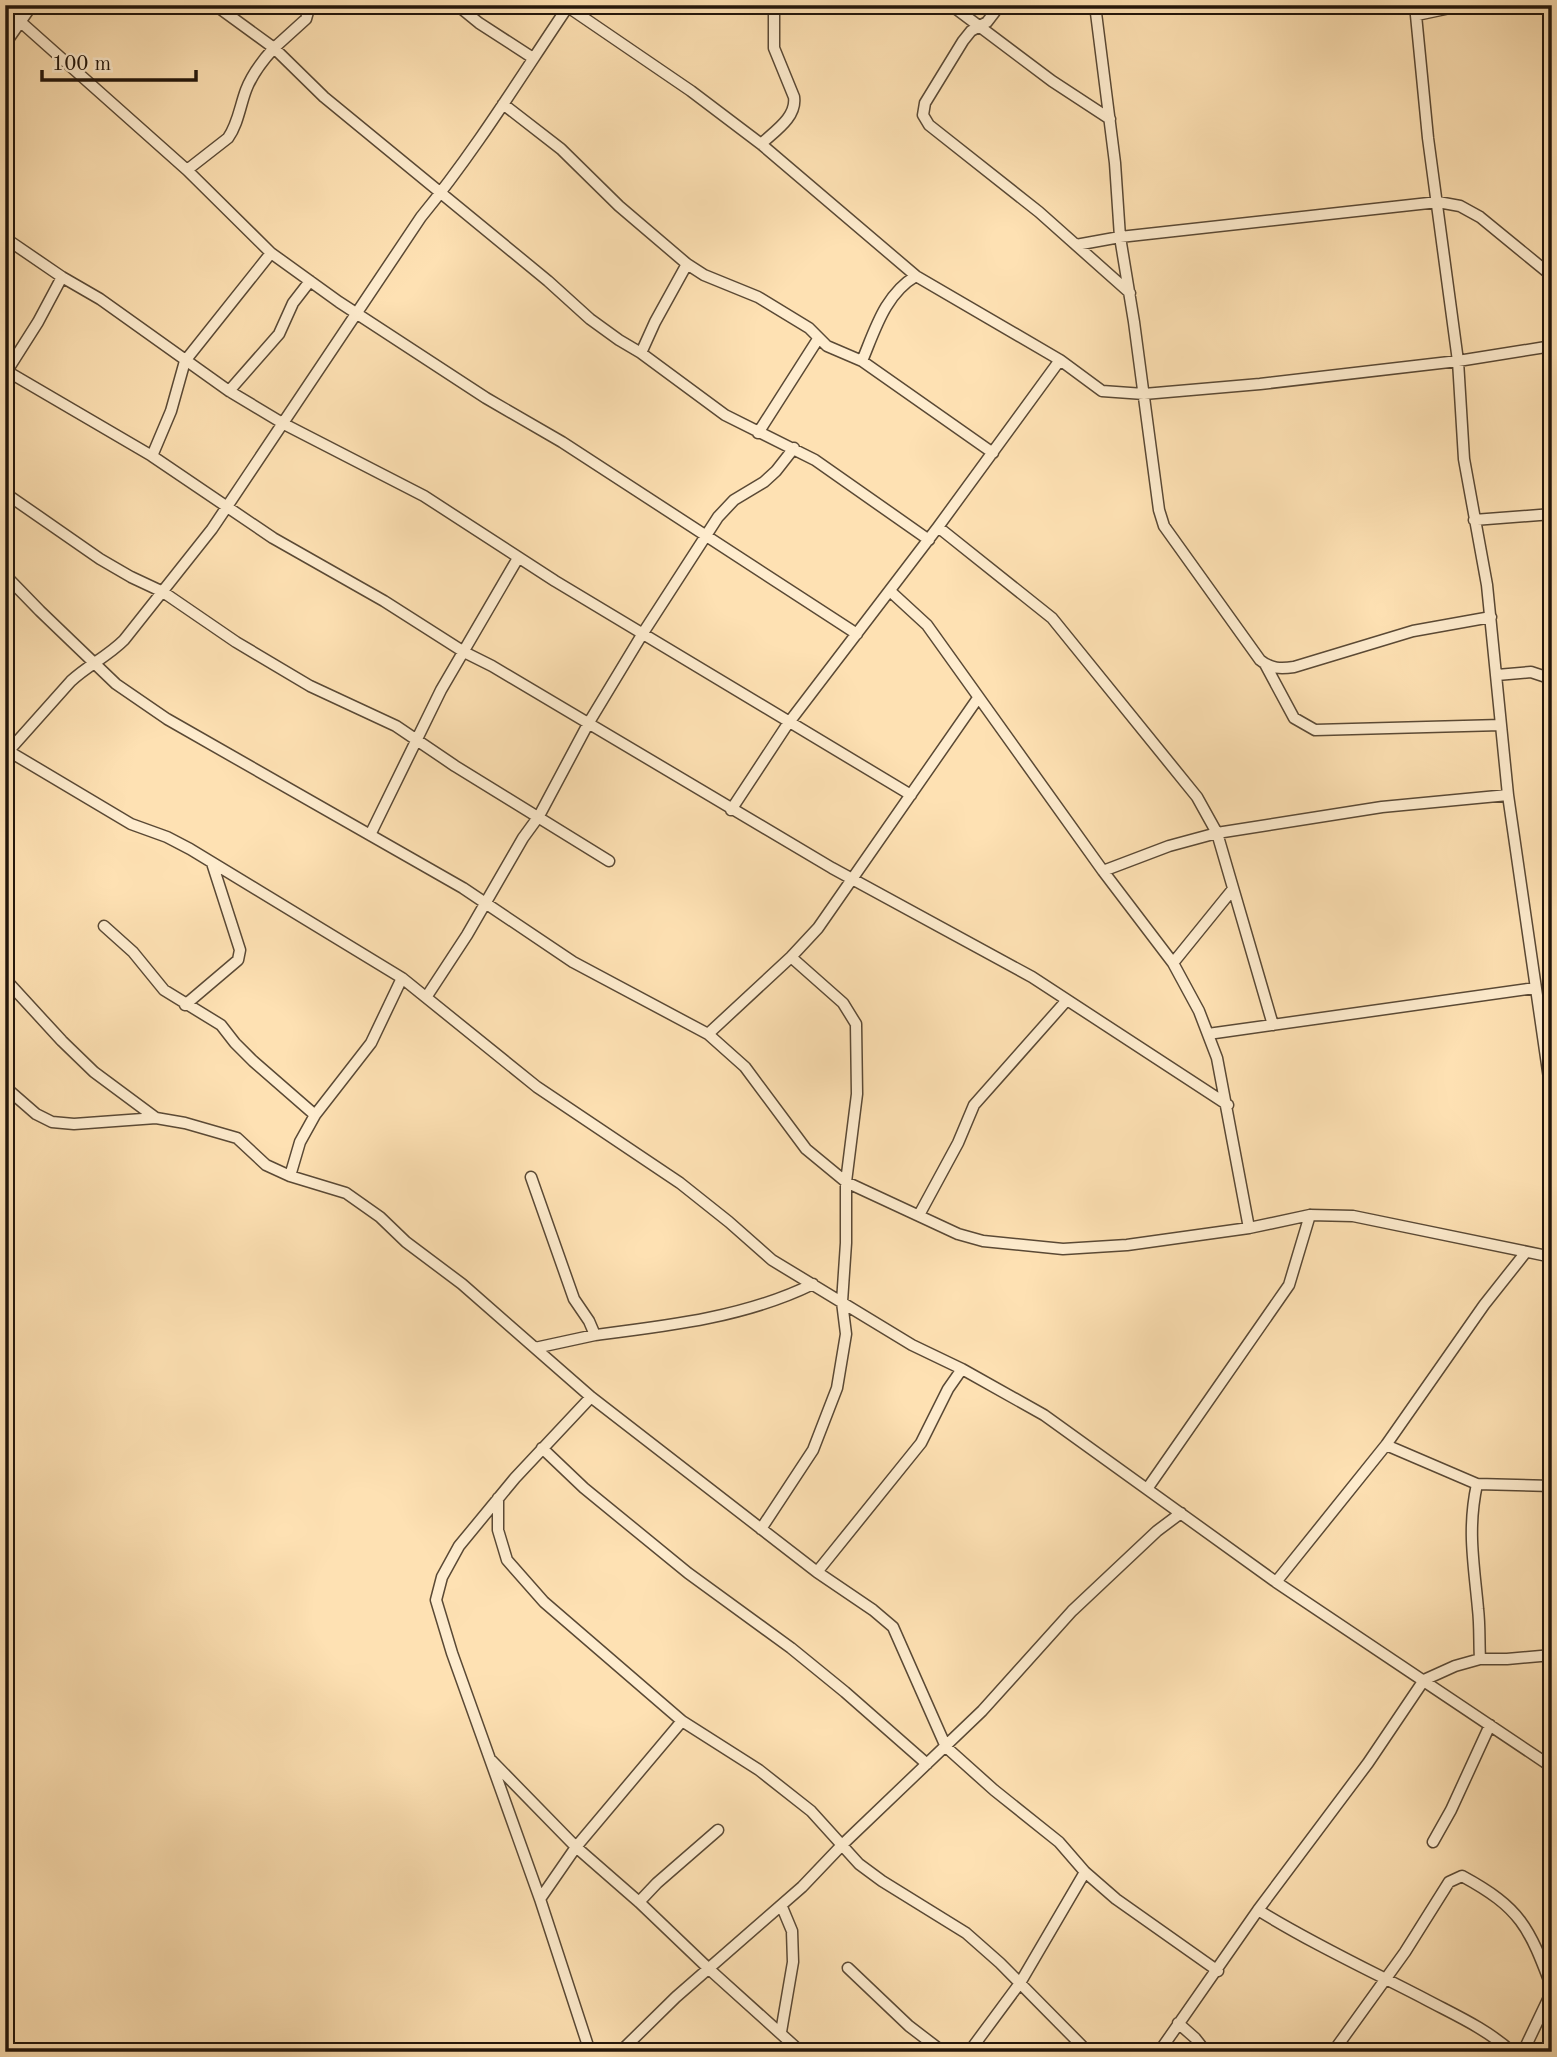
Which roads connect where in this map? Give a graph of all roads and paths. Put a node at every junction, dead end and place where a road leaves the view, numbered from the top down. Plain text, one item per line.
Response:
1 (32, 5) edge
2 (215, 5) edge
3 (310, 5) edge
4 (457, 5) edge
5 (951, 5) edge
6 (1000, 5) edge
7 (1095, 5) edge
8 (1464, 5) edge
9 (568, 6) edge
10 (771, 6) edge
11 (5, 8) edge
12 (1416, 10) edge
13 (22, 23) junction
14 (979, 26) junction
15 (5, 44) edge
16 (274, 48) junction
17 (534, 58) junction
18 (503, 103) junction
19 (1110, 119) junction
20 (761, 144) junction
21 (187, 170) junction
22 (441, 192) junction
23 (1438, 202) junction
24 (1120, 237) junction
25 (5, 238) edge
26 (1076, 245) junction
27 (271, 253) junction
28 (687, 264) junction
29 (916, 276) junction
30 (1552, 276) edge
31 (62, 277) junction
32 (310, 281) junction
33 (1130, 293) junction
34 (358, 313) junction
35 (818, 339) junction
36 (1552, 346) edge
37 (642, 353) junction
38 (1060, 360) junction
39 (185, 361) junction
40 (862, 361) junction
41 (1458, 361) junction
42 (6, 372) edge
43 (229, 391) junction
44 (1144, 394) junction
45 (284, 424) junction
46 (758, 433) junction
47 (794, 448) junction
48 (993, 453) junction
49 (152, 456) junction
50 (5, 494) edge
51 (227, 507) junction
52 (1552, 514) edge
53 (1474, 520) junction
54 (939, 527) junction
55 (705, 537) junction
56 (929, 540) junction
57 (518, 558) junction
58 (5, 575) edge
59 (890, 591) junction
60 (163, 592) junction
61 (1491, 617) junction
62 (643, 634) junction
63 (857, 634) junction
64 (464, 653) junction
65 (1265, 664) junction
66 (95, 665) junction
67 (1497, 675) junction
68 (1552, 679) edge
69 (978, 698) junction
70 (789, 723) junction
71 (588, 724) junction
72 (1502, 725) junction
73 (418, 740) junction
74 (6, 752) edge
75 (911, 795) junction
76 (1508, 795) junction
77 (731, 810) junction
78 (539, 816) junction
79 (1217, 833) junction
80 (370, 835) junction
81 (609, 861) dead end
82 (212, 863) junction
83 (1103, 871) junction
84 (851, 879) junction
85 (1233, 889) junction
86 (486, 902) junction
87 (104, 926) dead end
88 (791, 957) junction
89 (1173, 963) junction
90 (402, 978) junction
91 (5, 979) edge
92 (1535, 988) junction
93 (427, 996) junction
94 (1067, 1000) junction
95 (185, 1005) junction
96 (1538, 1012) junction
97 (1552, 1015) edge
98 (1273, 1025) junction
99 (708, 1034) junction
100 (1208, 1034) junction
101 (5, 1087) edge
102 (1552, 1099) edge
103 (1228, 1105) junction
104 (315, 1115) junction
105 (156, 1118) junction
106 (290, 1176) junction
107 (531, 1177) dead end
108 (846, 1182) junction
109 (919, 1215) junction
110 (1310, 1215) junction
111 (1249, 1228) junction
112 (1526, 1252) junction
113 (1552, 1256) edge
114 (813, 1284) junction
115 (842, 1302) junction
116 (595, 1335) junction
117 (535, 1348) junction
118 (962, 1369) junction
119 (592, 1397) junction
120 (1386, 1445) junction
121 (542, 1448) junction
122 (1477, 1484) junction
123 (1552, 1486) edge
124 (1147, 1489) junction
125 (498, 1499) junction
126 (1181, 1513) junction
127 (761, 1528) junction
128 (817, 1572) junction
129 (1276, 1582) junction
130 (1552, 1655) edge
131 (1480, 1659) junction
132 (1424, 1680) junction
133 (682, 1721) junction
134 (1490, 1725) junction
135 (946, 1747) junction
136 (488, 1757) junction
137 (927, 1764) junction
138 (1552, 1767) edge
139 (718, 1830) dead end
140 (1433, 1842) dead end
141 (843, 1844) junction
142 (576, 1847) junction
143 (1085, 1872) junction
144 (540, 1899) junction
145 (639, 1902) junction
146 (782, 1907) junction
147 (1258, 1910) junction
148 (848, 1968) dead end
149 (709, 1969) junction
150 (1218, 1970) junction
151 (1385, 1979) junction
152 (1020, 1983) junction
153 (1552, 1990) edge
154 (1178, 2023) junction
155 (781, 2032) junction
156 (590, 2052) edge
157 (620, 2052) edge
158 (801, 2052) edge
159 (943, 2052) edge
160 (969, 2052) edge
161 (1088, 2052) edge
162 (1159, 2052) edge
163 (1206, 2052) edge
164 (1333, 2052) edge
165 (1512, 2052) edge
166 (1523, 2052) edge

1 - 13 street
2 - 16 street
3 - 16 street
4 - 17 street
5 - 14 street
6 - 14 street
7 - 19 street
8 - 12 street
9 - 17 street
9 - 20 street
10 - 20 street
11 - 13 street
12 - 23 street
13 - 15 street
13 - 21 street
14 - 19 street
14 - 26 street
16 - 21 street
16 - 22 street
17 - 18 street
18 - 22 street
18 - 28 street
19 - 24 street
20 - 29 street
21 - 27 street
22 - 34 street
22 - 37 street
23 - 24 street
23 - 30 street
23 - 41 street
24 - 26 street
24 - 33 street
25 - 31 street
26 - 33 street
27 - 32 street
27 - 39 street
28 - 35 street
28 - 37 street
29 - 38 street
29 - 40 street
31 - 39 street
31 - 42 street
32 - 34 street
32 - 43 street
33 - 44 street
34 - 45 street
34 - 55 street
35 - 40 street
35 - 46 street
36 - 41 street
37 - 46 street
38 - 44 street
38 - 48 street
39 - 43 street
39 - 49 street
40 - 48 street
41 - 44 street
41 - 53 street
42 - 49 street
43 - 45 street
44 - 65 street
45 - 51 street
45 - 57 street
46 - 47 street
47 - 55 street
47 - 56 street
48 - 54 street
49 - 51 street
50 - 60 street
51 - 60 street
51 - 64 street
52 - 53 street
53 - 61 street
54 - 56 street
54 - 79 street
55 - 62 street
55 - 63 street
56 - 59 street
57 - 62 street
57 - 64 street
58 - 66 street
59 - 63 street
59 - 69 street
60 - 66 street
60 - 73 street
61 - 65 street
61 - 67 street
62 - 70 street
62 - 71 street
63 - 70 street
64 - 71 street
64 - 73 street
65 - 72 street
66 - 74 street
66 - 80 street
67 - 68 street
67 - 72 street
69 - 75 street
69 - 83 street
70 - 75 street
70 - 77 street
71 - 77 street
71 - 78 street
72 - 76 street
73 - 78 street
73 - 80 street
74 - 82 street
75 - 84 street
76 - 79 street
76 - 92 street
77 - 84 street
78 - 81 street
78 - 86 street
79 - 83 street
79 - 85 street
80 - 86 street
82 - 90 street
82 - 95 street
83 - 89 street
84 - 88 street
84 - 94 street
85 - 89 street
85 - 98 street
86 - 93 street
86 - 99 street
87 - 95 street
88 - 99 street
88 - 108 street
89 - 100 street
90 - 93 street
90 - 104 street
91 - 105 street
92 - 96 street
92 - 98 street
93 - 114 street
94 - 103 street
94 - 109 street
95 - 104 street
96 - 97 street
96 - 102 street
98 - 100 street
99 - 108 street
100 - 103 street
101 - 105 street
103 - 111 street
104 - 106 street
105 - 106 street
106 - 117 street
107 - 116 street
108 - 109 street
108 - 115 street
109 - 111 street
110 - 111 street
110 - 112 street
110 - 124 street
112 - 113 street
112 - 120 street
114 - 115 street
114 - 116 street
115 - 118 street
115 - 127 street
116 - 117 street
117 - 119 street
118 - 124 street
118 - 128 street
119 - 121 street
119 - 127 street
120 - 122 street
120 - 129 street
121 - 125 street
121 - 137 street
122 - 123 street
122 - 131 street
124 - 126 street
125 - 133 street
125 - 136 street
126 - 129 street
126 - 135 street
127 - 128 street
128 - 135 street
129 - 132 street
130 - 131 street
131 - 132 street
132 - 134 street
132 - 147 street
133 - 141 street
133 - 142 street
134 - 138 street
134 - 140 street
135 - 137 street
135 - 143 street
136 - 142 street
136 - 144 street
137 - 141 street
139 - 145 street
141 - 146 street
141 - 152 street
142 - 144 street
142 - 145 street
143 - 150 street
143 - 152 street
144 - 156 street
145 - 149 street
146 - 149 street
146 - 155 street
147 - 150 street
147 - 151 street
148 - 159 street
149 - 155 street
149 - 157 street
150 - 154 street
151 - 153 street
151 - 164 street
151 - 165 street
152 - 160 street
152 - 161 street
153 - 166 street
154 - 162 street
154 - 163 street
155 - 158 street

